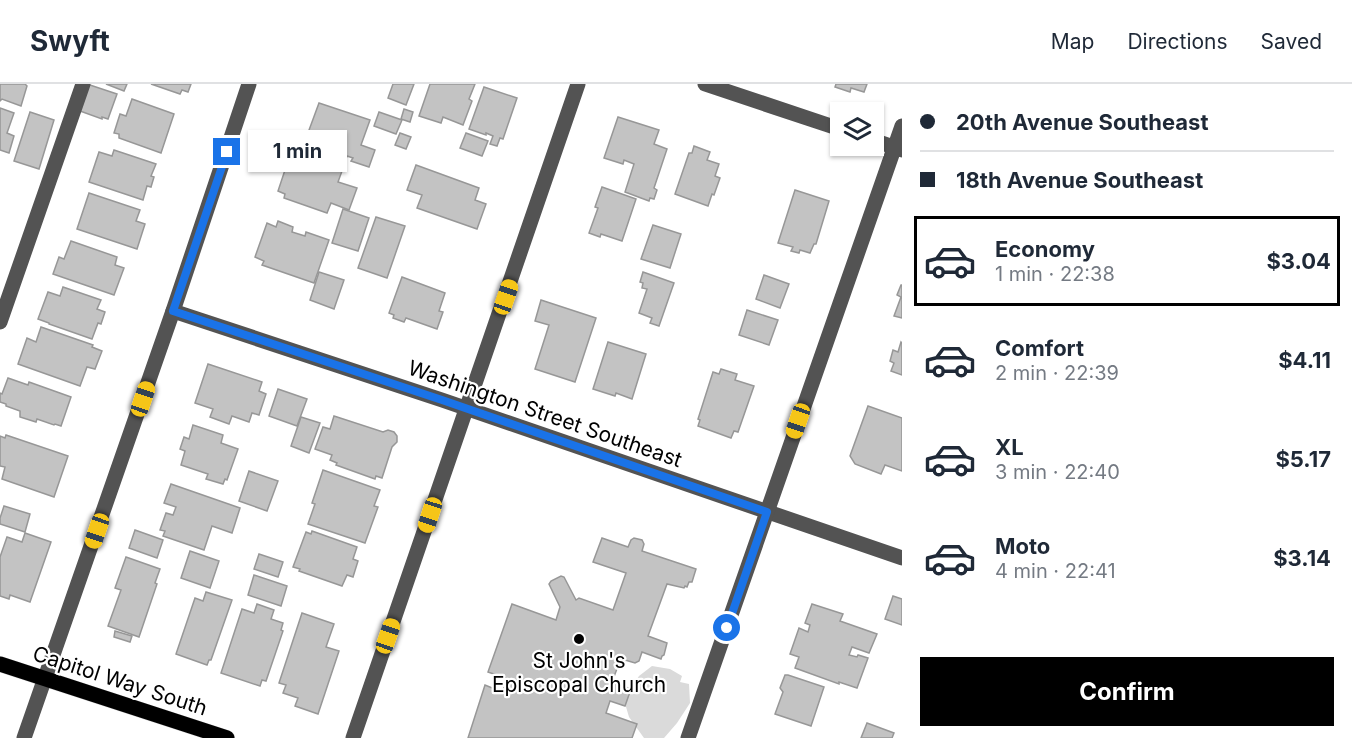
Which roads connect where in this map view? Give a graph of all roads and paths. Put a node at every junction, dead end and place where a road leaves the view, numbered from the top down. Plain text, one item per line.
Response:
1 (83, 84) edge
2 (249, 84) edge
3 (578, 84) edge
4 (705, 84) edge
5 (830, 126) edge
6 (902, 126) edge
7 (898, 148) edge
8 (173, 311) junction
9 (0, 322) edge
10 (467, 409) junction
11 (767, 512) junction
12 (902, 558) edge
13 (0, 664) edge
14 (45, 679) junction
15 (200, 734) edge
16 (24, 738) edge
17 (227, 738) edge
18 (353, 738) edge
19 (688, 738) edge

1 - 9 street
2 - 8 street
3 - 10 street
4 - 5 street
6 - 7 street
7 - 11 street
8 - 10 street, Washington Street Southeast
8 - 14 street
10 - 11 street, Washington Street Southeast
10 - 18 street
11 - 12 street, Washington Street Southeast
11 - 19 street
13 - 14 main road, Capitol Way South
14 - 15 main road, Capitol Way South
14 - 16 street
15 - 17 main road, Capitol Way South

